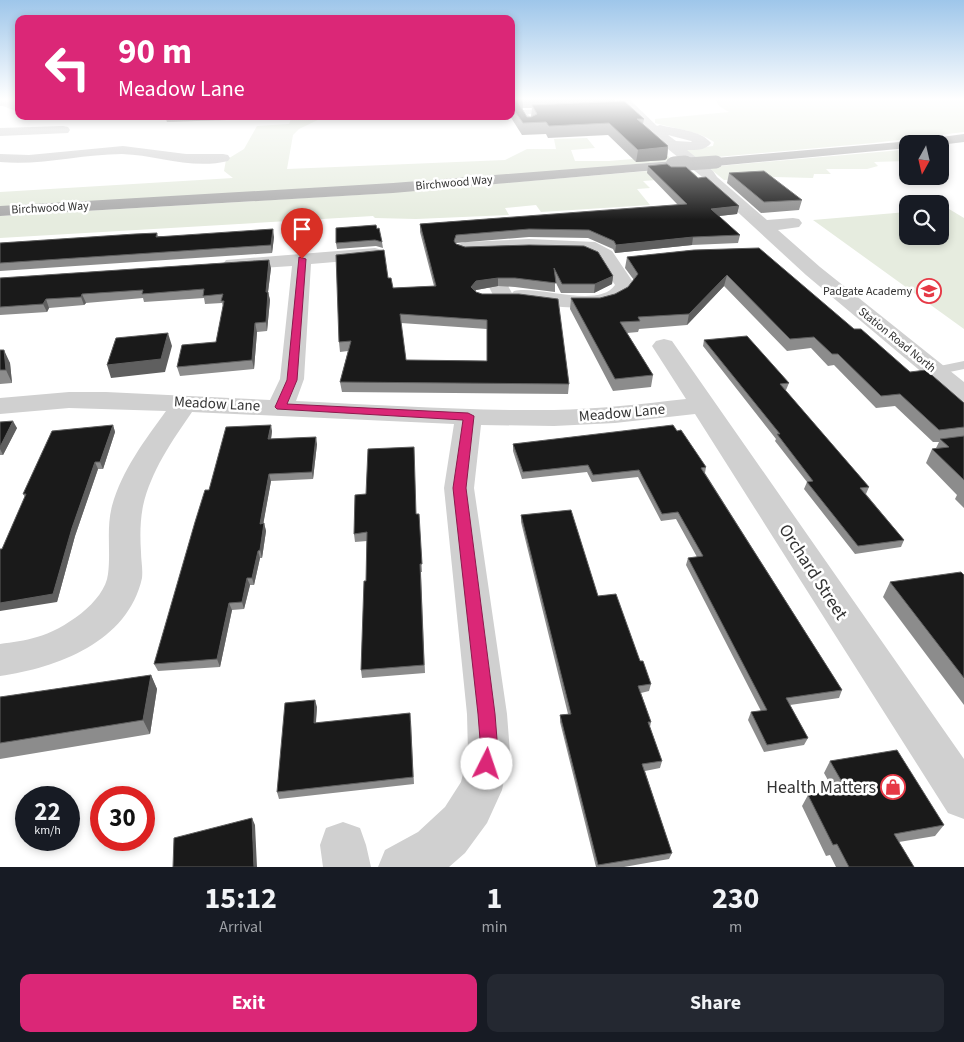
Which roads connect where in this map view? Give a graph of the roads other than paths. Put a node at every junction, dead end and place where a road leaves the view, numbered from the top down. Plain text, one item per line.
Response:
1 (662, 139) edge
2 (698, 139) edge
3 (899, 145) edge
4 (677, 155) junction
5 (0, 158) edge
6 (228, 158) dead end
7 (712, 168) junction
8 (0, 211) edge
9 (793, 223) dead end
10 (763, 226) junction
11 (789, 249) junction
12 (762, 250) edge
13 (479, 251) edge
14 (376, 254) edge
15 (302, 259) junction
16 (214, 265) edge
17 (494, 291) dead end
18 (664, 346) dead end
19 (964, 365) edge
20 (934, 371) junction
21 (964, 395) edge
22 (185, 403) junction
23 (704, 405) junction
24 (0, 406) edge
25 (280, 407) junction
26 (468, 416) junction
27 (0, 660) edge
28 (964, 797) edge
29 (402, 867) edge

1 - 4 street, Station Road North
2 - 4 street
3 - 7 main road
4 - 7 street, Station Road North
4 - 8 main road, Birchwood Way
5 - 6 street
7 - 10 street, Station Road North
9 - 10 street
10 - 11 street, Station Road North
11 - 12 street
11 - 20 street, Station Road North
13 - 17 street
14 - 15 street
15 - 16 street
15 - 25 street
18 - 23 street, Orchard Street
19 - 20 lane
20 - 21 street, Station Road North
22 - 24 street, Meadow Lane
22 - 25 street, Meadow Lane
22 - 27 street
23 - 26 street, Meadow Lane
23 - 28 street, Orchard Street
25 - 26 street, Meadow Lane
26 - 29 street

